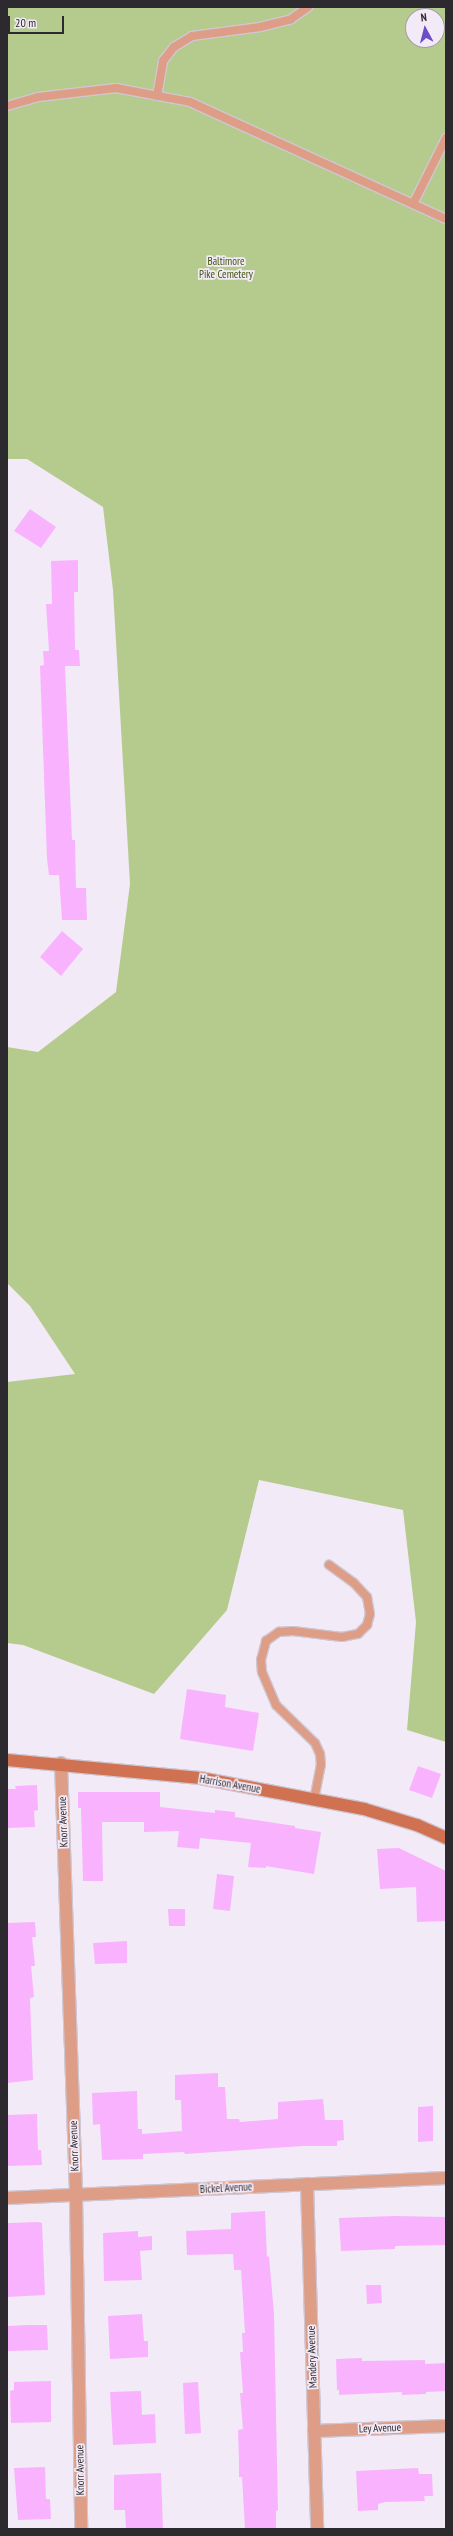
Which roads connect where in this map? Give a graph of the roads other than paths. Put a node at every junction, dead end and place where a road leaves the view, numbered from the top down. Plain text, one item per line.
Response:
1 (308, 7) edge
2 (157, 96) junction
3 (7, 106) edge
4 (446, 138) edge
5 (413, 204) junction
6 (446, 219) edge
7 (329, 1565) dead end
8 (7, 1760) edge
9 (61, 1763) junction
10 (314, 1800) junction
11 (446, 1838) edge
12 (446, 2178) edge
13 (307, 2184) junction
14 (76, 2195) junction
15 (7, 2198) edge
16 (446, 2426) edge
17 (314, 2431) junction
18 (81, 2529) edge
19 (317, 2529) edge

1 - 2 lane
2 - 3 lane
2 - 5 lane
4 - 5 lane
5 - 6 lane
7 - 10 lane
8 - 9 main road, Harrison Avenue
9 - 10 main road, Harrison Avenue
9 - 14 street, Knorr Avenue
10 - 11 main road, Harrison Avenue
12 - 13 street, Bickel Avenue
13 - 14 street, Bickel Avenue
13 - 17 street, Mandery Avenue
14 - 15 street, Bickel Avenue
14 - 18 street, Knorr Avenue
16 - 17 street, Ley Avenue
17 - 19 street, Mandery Avenue

